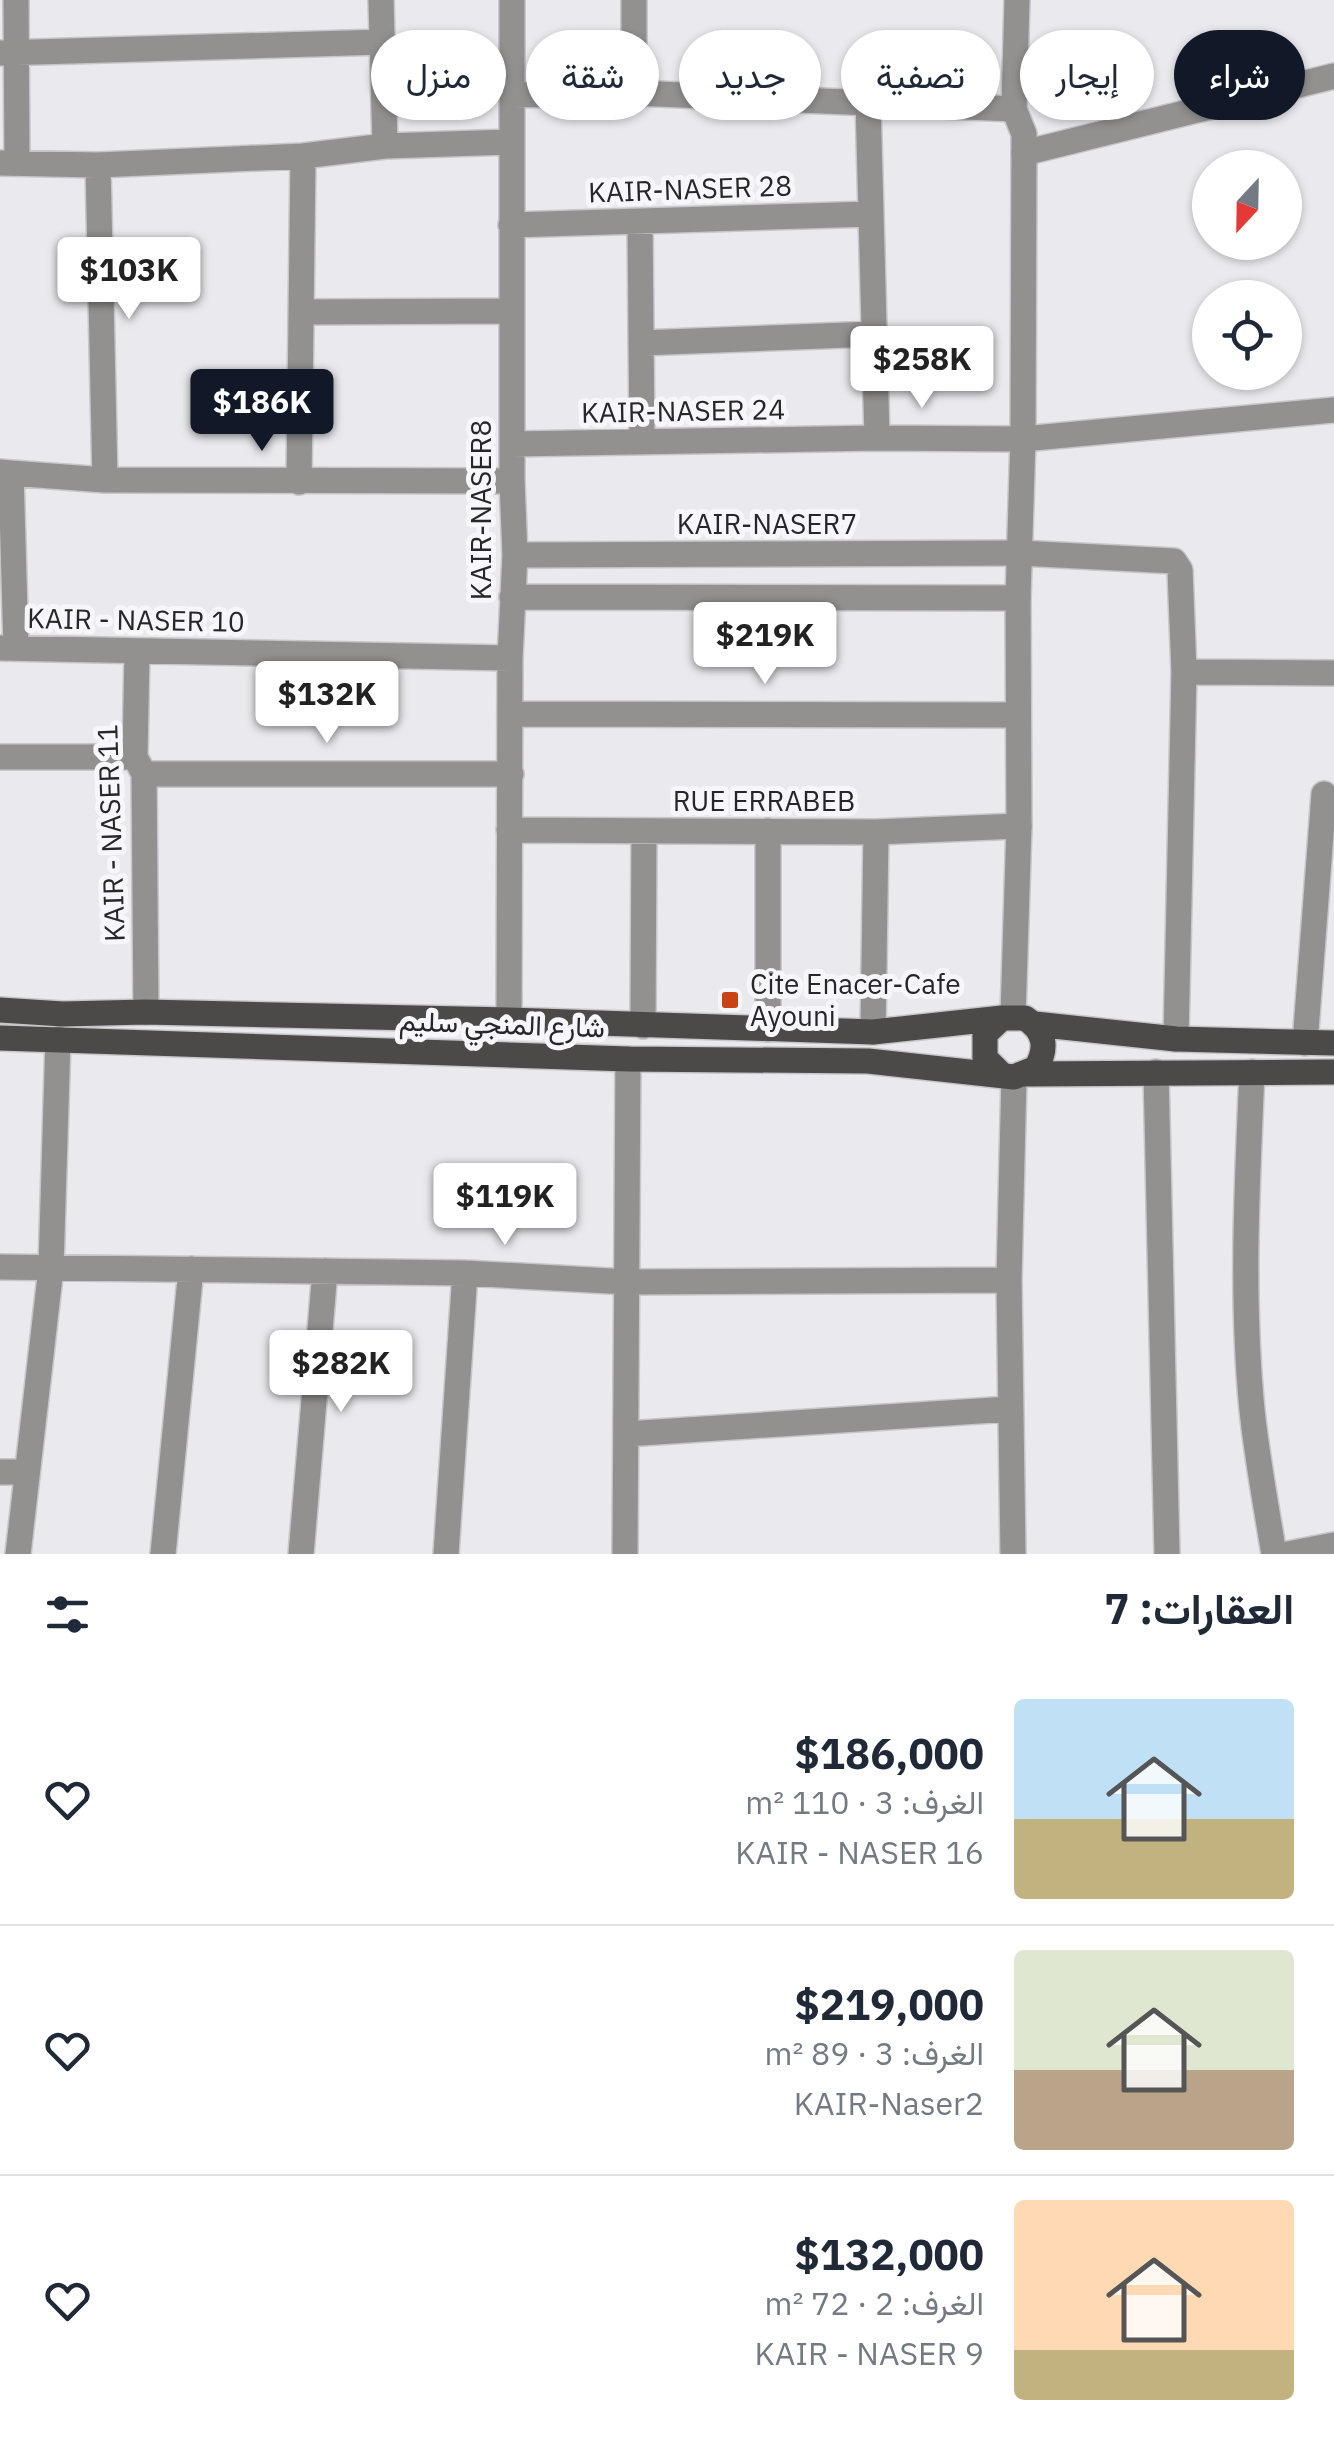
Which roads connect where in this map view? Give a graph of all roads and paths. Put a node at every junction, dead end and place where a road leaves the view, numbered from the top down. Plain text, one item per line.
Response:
1 (16, 0) edge
2 (381, 0) edge
3 (512, 0) edge
4 (634, 0) edge
5 (1018, 0) edge
6 (382, 30) edge
7 (634, 30) edge
8 (371, 42) edge
9 (8, 53) edge
10 (1334, 76) edge
11 (659, 94) edge
12 (512, 95) junction
13 (526, 95) edge
14 (841, 100) edge
15 (1000, 108) edge
16 (1014, 109) junction
17 (384, 120) edge
18 (869, 120) edge
19 (511, 142) junction
20 (385, 146) junction
21 (1024, 153) junction
22 (303, 156) junction
23 (9, 162) edge
24 (98, 165) junction
25 (871, 214) junction
26 (640, 222) junction
27 (512, 224) junction
28 (512, 310) junction
29 (304, 312) junction
30 (874, 334) junction
31 (641, 343) junction
32 (1334, 410) edge
33 (877, 438) junction
34 (1023, 439) junction
35 (642, 440) junction
36 (512, 444) junction
37 (6, 472) edge
38 (105, 480) junction
39 (512, 481) junction
40 (299, 482) junction
41 (1020, 553) junction
42 (515, 555) junction
43 (512, 597) junction
44 (1018, 598) junction
45 (8, 648) edge
46 (137, 651) junction
47 (510, 658) junction
48 (1184, 672) junction
49 (1334, 674) edge
50 (512, 714) junction
51 (1018, 715) junction
52 (0, 757) edge
53 (139, 765) junction
54 (511, 774) junction
55 (1324, 794) dead end
56 (1019, 826) junction
57 (509, 830) junction
58 (644, 831) junction
59 (768, 831) junction
60 (876, 832) junction
61 (0, 1010) edge
62 (146, 1012) junction
63 (1017, 1019) junction
64 (509, 1020) junction
65 (643, 1026) junction
66 (768, 1029) junction
67 (873, 1032) junction
68 (0, 1038) edge
69 (58, 1039) junction
70 (1176, 1039) junction
71 (1306, 1043) junction
72 (1334, 1043) edge
73 (628, 1059) junction
74 (1156, 1072) junction
75 (1252, 1072) junction
76 (1334, 1072) edge
77 (1014, 1075) junction
78 (0, 1267) edge
79 (51, 1268) junction
80 (191, 1269) junction
81 (326, 1271) junction
82 (465, 1273) junction
83 (1009, 1280) junction
84 (628, 1282) junction
85 (1009, 1410) junction
86 (626, 1434) junction
87 (13, 1472) edge
88 (1334, 1545) edge
89 (18, 1554) edge
90 (34, 1554) edge
91 (163, 1554) edge
92 (301, 1554) edge
93 (446, 1554) edge
94 (625, 1554) edge
95 (1013, 1554) edge
96 (1167, 1554) edge
97 (1274, 1554) edge
98 (1288, 1554) edge

1 - 9 street
2 - 6 street
3 - 12 street, KAIR-NASER8
4 - 7 street
5 - 16 street
8 - 9 street
9 - 23 street
10 - 21 street
11 - 14 street
12 - 13 street
12 - 19 street, KAIR-NASER8
15 - 16 street
16 - 21 street
17 - 20 street
18 - 25 street
19 - 20 street
19 - 27 street, KAIR-NASER8
20 - 22 street
21 - 34 street
22 - 24 street
22 - 29 street
23 - 24 street
24 - 38 street
25 - 26 street, KAIR-NASER 28
25 - 30 street
26 - 27 street, KAIR-NASER 28
26 - 31 street
27 - 28 street, KAIR-NASER8
28 - 29 street
28 - 36 street, KAIR-NASER8
29 - 40 street
30 - 31 street
30 - 33 street
31 - 35 street
32 - 34 street, KAIR-NASER 24
33 - 34 street, KAIR-NASER 24
33 - 35 street, KAIR-NASER 24
34 - 41 street
35 - 36 street, KAIR-NASER 24
36 - 39 street, KAIR-NASER8
37 - 38 street
37 - 45 street
38 - 40 street
39 - 40 street
39 - 42 street, KAIR-NASER8
41 - 42 street, KAIR-NASER7
41 - 44 street
41 - 48 street, KAIR-NASER7
42 - 43 street, KAIR-NASER8
43 - 44 street
43 - 47 street, KAIR-NASER8
44 - 51 street
45 - 46 street, KAIR - NASER 10
46 - 47 street, KAIR - NASER 10
46 - 53 street, KAIR - NASER 11
47 - 50 street, KAIR-NASER8
48 - 49 street
48 - 70 street
50 - 51 street
50 - 54 street, KAIR-NASER8
51 - 56 street
52 - 53 street
53 - 54 street
53 - 62 street, KAIR - NASER 11
54 - 57 street, KAIR-NASER8
55 - 71 street
56 - 60 street, RUE ERRABEB
56 - 63 street
57 - 58 street, RUE ERRABEB
57 - 64 street, KAIR-NASER8
58 - 59 street, RUE ERRABEB
58 - 65 street
59 - 60 street, RUE ERRABEB
59 - 66 street
60 - 67 street
61 - 62 main road, شارع المنجي سليم
62 - 64 main road, شارع المنجي سليم
63 - 67 main road, شارع المنجي سليم
63 - 70 main road, شارع المنجي سليم
63 - 77 main road
63 - 77 main road
64 - 65 main road, شارع المنجي سليم
65 - 66 main road, شارع المنجي سليم
66 - 67 main road, شارع المنجي سليم
68 - 69 main road, شارع المنجي سليم
69 - 73 main road, شارع المنجي سليم
69 - 79 street
70 - 71 main road, شارع المنجي سليم
71 - 72 main road, شارع المنجي سليم
73 - 77 main road, شارع المنجي سليم
73 - 84 street
74 - 75 main road, شارع المنجي سليم
74 - 77 main road, شارع المنجي سليم
74 - 96 street
75 - 76 main road, شارع المنجي سليم
75 - 97 street
77 - 83 street
78 - 79 street
79 - 80 street
79 - 87 street
80 - 81 street
80 - 91 street
81 - 82 street
81 - 92 street
82 - 84 street
82 - 93 street
83 - 84 street
83 - 85 street
84 - 86 street
85 - 86 street
85 - 95 street
86 - 94 street
87 - 89 street
88 - 98 street
89 - 90 street

